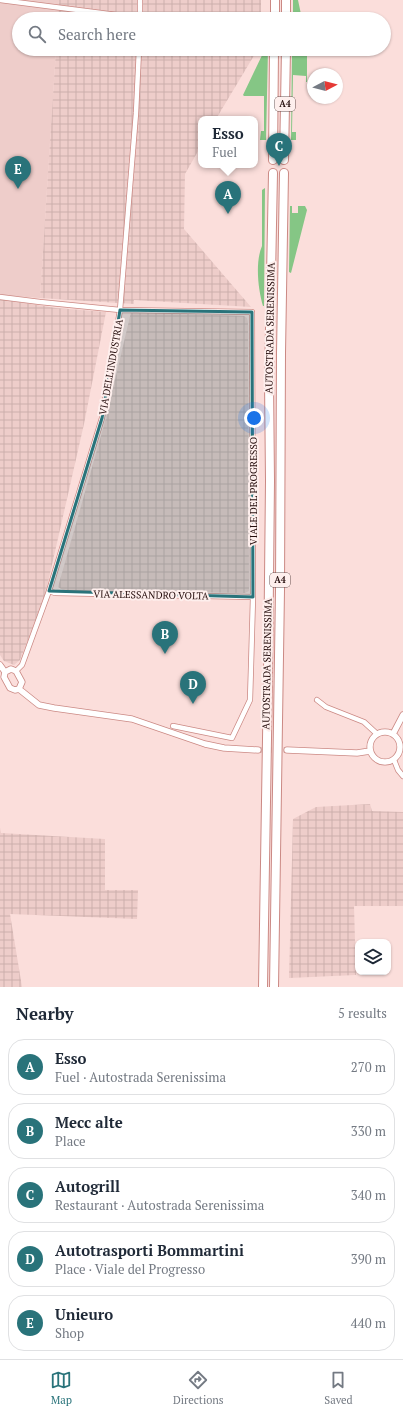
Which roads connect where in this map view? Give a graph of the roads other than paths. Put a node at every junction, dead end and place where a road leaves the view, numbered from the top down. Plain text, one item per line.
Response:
1 (0, 0) edge
2 (140, 0) edge
3 (275, 0) edge
4 (286, 0) edge
5 (93, 12) edge
6 (140, 12) edge
7 (275, 12) edge
8 (286, 12) edge
9 (139, 56) edge
10 (274, 56) edge
11 (286, 56) edge
12 (273, 160) dead end
13 (284, 160) dead end
14 (273, 173) dead end
15 (284, 173) dead end
16 (0, 297) edge
17 (120, 310) junction
18 (49, 591) junction
19 (254, 597) junction
20 (0, 666) edge
21 (16, 671) junction
22 (5, 672) junction
23 (19, 689) junction
24 (317, 700) dead end
25 (403, 715) edge
26 (173, 726) dead end
27 (377, 734) junction
28 (393, 734) junction
29 (258, 750) tunnel mouth
30 (287, 750) tunnel mouth
31 (370, 750) junction
32 (394, 760) junction
33 (403, 776) edge
34 (263, 944) junction
35 (257, 987) edge
36 (263, 987) edge
37 (274, 987) edge

1 - 5 street
2 - 6 street
3 - 7 highway
4 - 8 highway
9 - 17 street, VIA DELL'INDUSTRIA
10 - 12 highway, A4
11 - 13 highway, A4
14 - 34 highway, AUTOSTRADA SERENISSIMA / A4
15 - 37 highway, AUTOSTRADA SERENISSIMA / A4
16 - 17 street, VIALE DEL PROGRESSO
17 - 18 street, VIA DELL'INDUSTRIA
17 - 19 street, VIALE DEL PROGRESSO
18 - 19 street, VIA ALESSANDRO VOLTA
18 - 21 street, VIA DELL'INDUSTRIA
19 - 26 street, VIALE DEL PROGRESSO
20 - 22 street
21 - 22 street
21 - 23 street
22 - 23 street
23 - 29 street
24 - 27 street
25 - 28 street
27 - 28 street
27 - 31 street
28 - 32 street
30 - 31 street
31 - 32 street
32 - 33 street
34 - 35 highway
34 - 36 highway, AUTOSTRADA SERENISSIMA / A4

